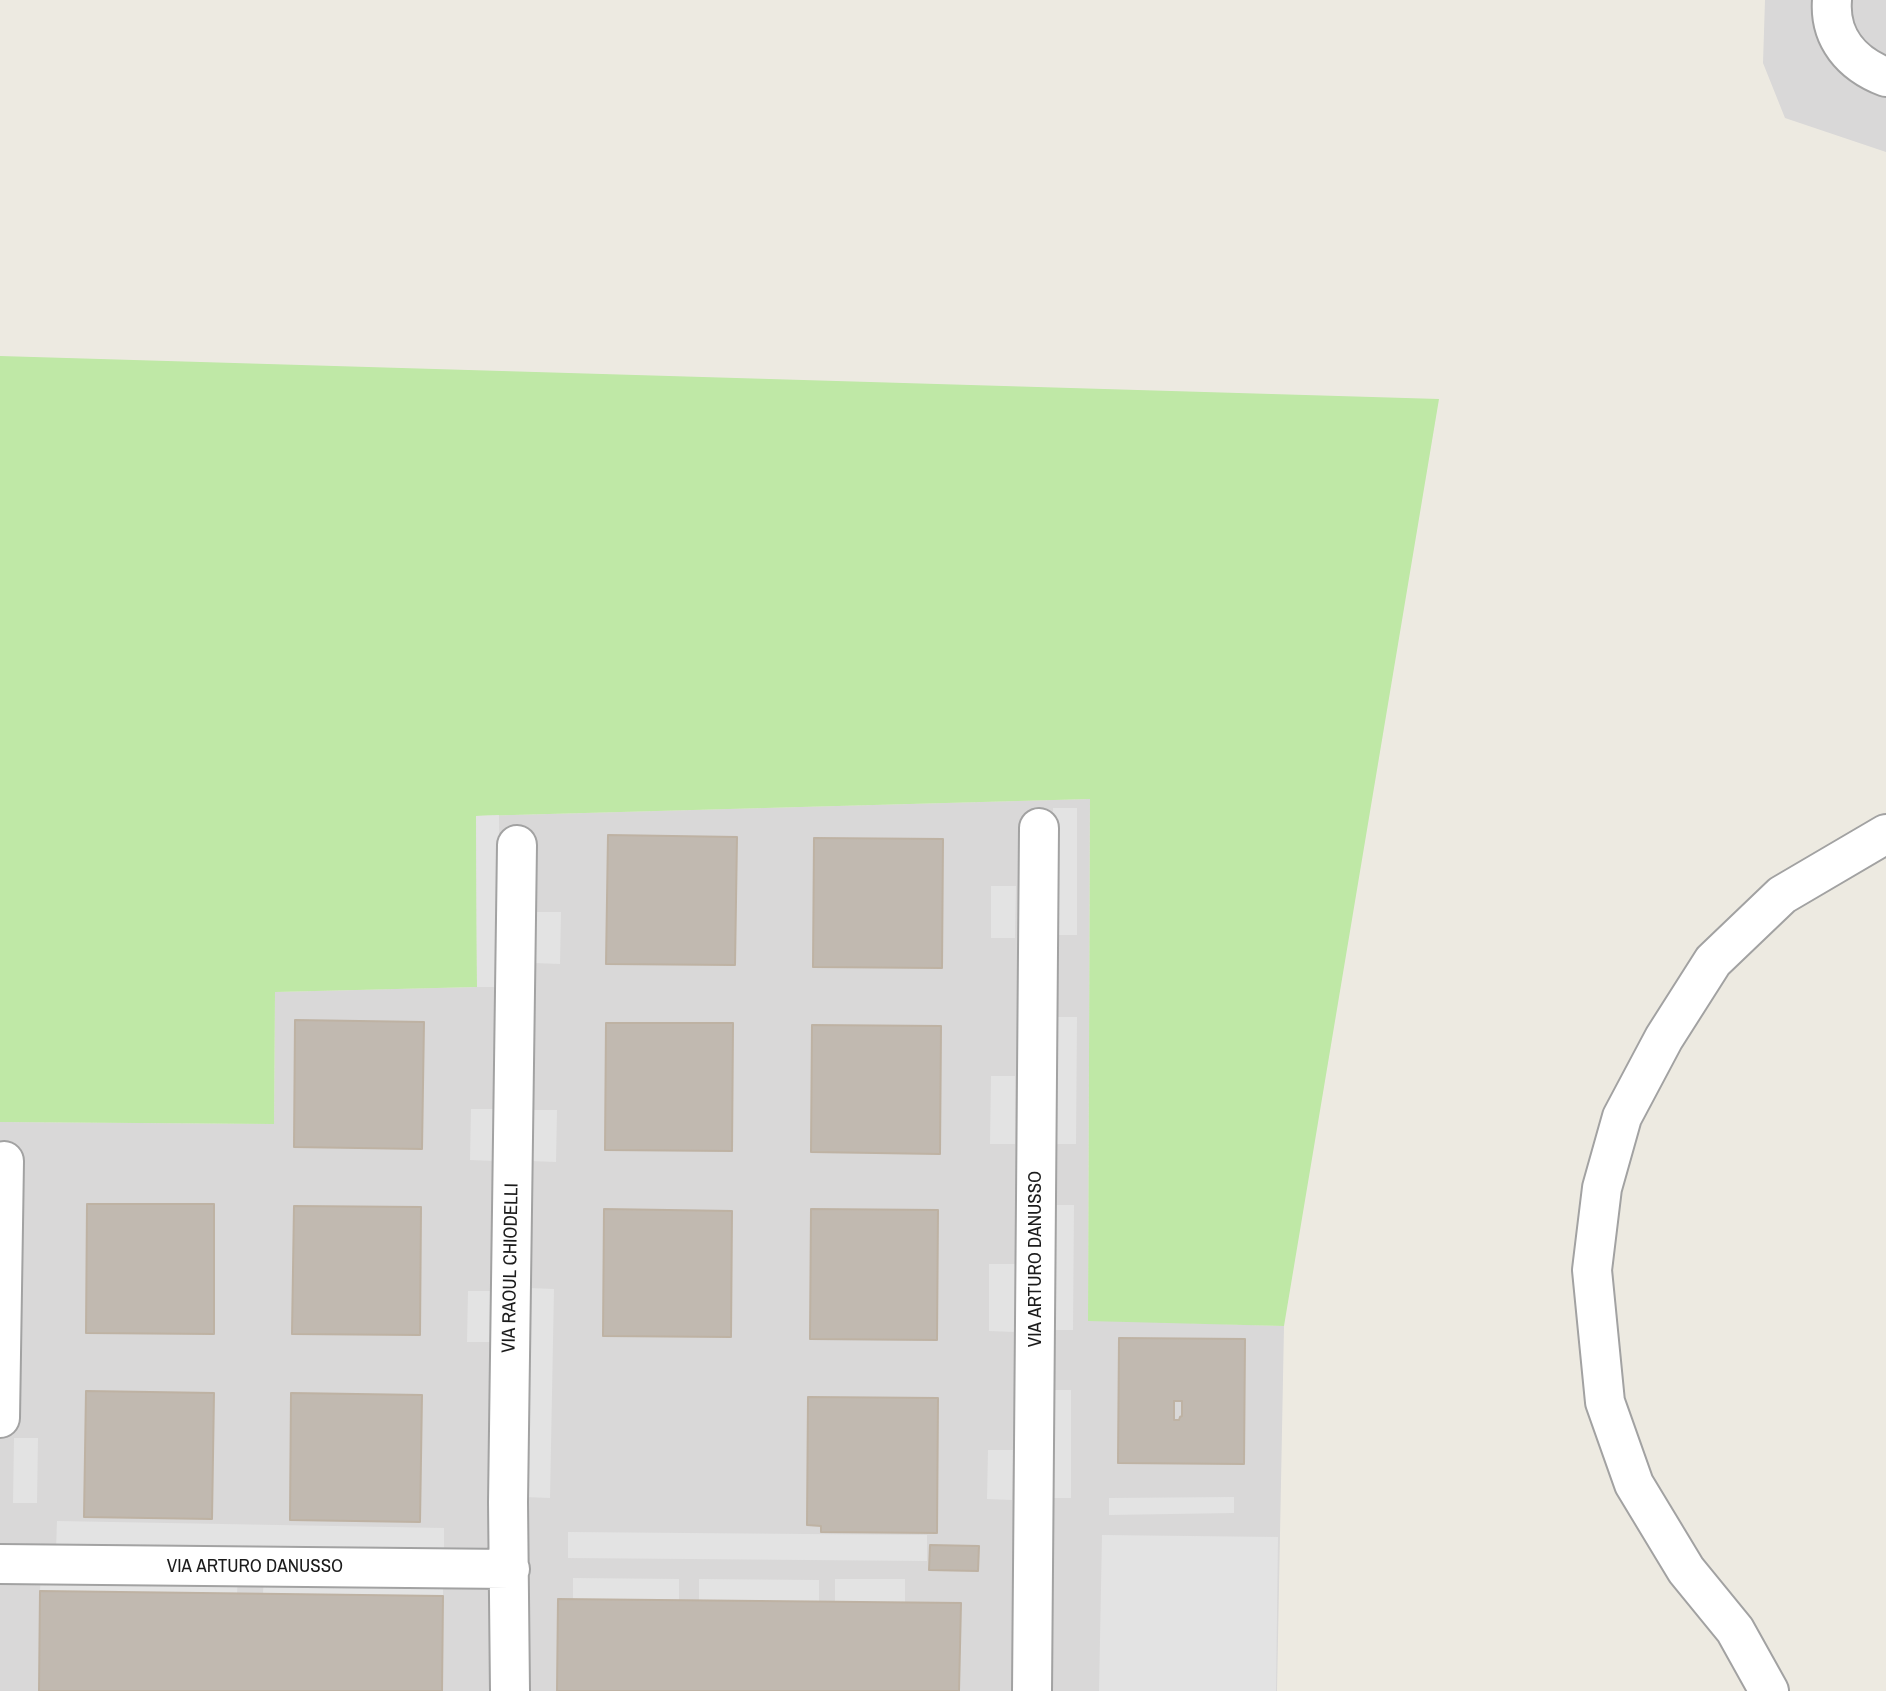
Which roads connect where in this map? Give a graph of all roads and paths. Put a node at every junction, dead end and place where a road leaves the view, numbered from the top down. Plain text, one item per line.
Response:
1 (1832, 0) edge
2 (1886, 77) edge
3 (1039, 828) dead end
4 (1886, 834) edge
5 (517, 845) dead end
6 (4, 1161) dead end
7 (0, 1418) edge
8 (0, 1564) edge
9 (510, 1569) junction
10 (510, 1691) edge
11 (1032, 1691) edge
12 (1769, 1691) edge

1 - 2 street
3 - 11 street, VIA ARTURO DANUSSO
4 - 12 street
5 - 9 street, VIA RAOUL CHIODELLI
6 - 7 street
8 - 9 street, VIA ARTURO DANUSSO
9 - 10 street, VIA RAOUL CHIODELLI

